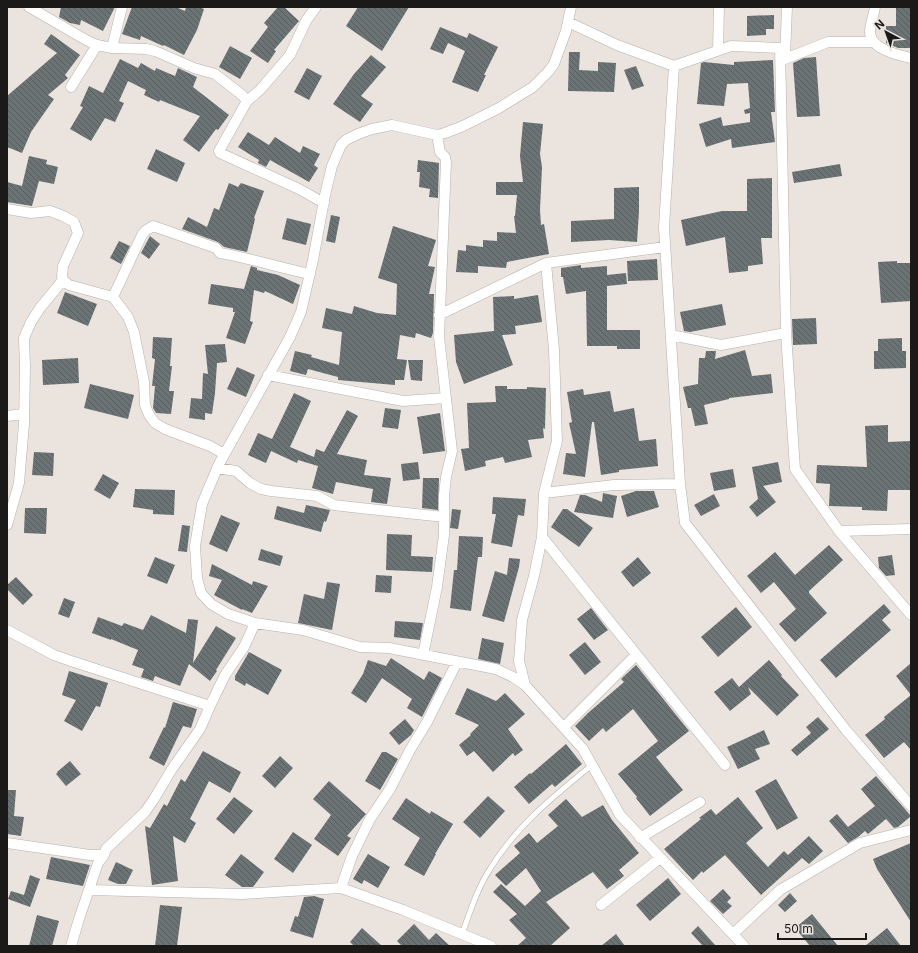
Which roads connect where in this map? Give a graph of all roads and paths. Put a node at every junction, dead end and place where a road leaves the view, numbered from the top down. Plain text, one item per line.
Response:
1 (29, 7) edge
2 (122, 7) edge
3 (316, 7) edge
4 (571, 7) edge
5 (719, 7) edge
6 (787, 7) edge
7 (876, 7) edge
8 (568, 22) junction
9 (874, 42) junction
10 (97, 45) junction
11 (112, 48) junction
12 (780, 48) junction
13 (718, 50) junction
14 (911, 58) edge
15 (785, 59) junction
16 (674, 66) junction
17 (71, 87) dead end
18 (247, 101) junction
19 (436, 134) junction
20 (324, 203) junction
21 (7, 209) edge
22 (665, 247) junction
23 (546, 263) junction
24 (310, 274) junction
25 (63, 280) junction
26 (113, 298) junction
27 (439, 315) junction
28 (786, 333) junction
29 (671, 335) junction
30 (268, 375) junction
31 (446, 398) junction
32 (24, 414) junction
33 (7, 416) edge
34 (224, 454) junction
35 (217, 468) junction
36 (680, 484) junction
37 (544, 493) junction
38 (444, 517) junction
39 (7, 525) edge
40 (911, 528) edge
41 (839, 531) junction
42 (542, 537) junction
43 (911, 615) edge
44 (255, 623) junction
45 (7, 630) edge
46 (424, 655) junction
47 (636, 655) junction
48 (457, 662) junction
49 (525, 685) junction
50 (210, 706) junction
51 (564, 727) junction
52 (592, 765) junction
53 (725, 765) dead end
54 (700, 802) dead end
55 (911, 806) edge
56 (911, 830) edge
57 (640, 838) junction
58 (7, 843) edge
59 (104, 854) junction
60 (660, 858) junction
61 (341, 888) junction
62 (90, 890) junction
63 (602, 905) dead end
64 (462, 934) junction
65 (733, 934) junction
66 (71, 946) edge
67 (491, 946) edge
68 (744, 946) edge

1 - 10 street
2 - 11 street
3 - 18 street
4 - 8 street
5 - 13 street
6 - 15 street
7 - 9 street
8 - 16 street
8 - 19 street
9 - 14 street
9 - 15 street
10 - 11 street
10 - 17 street
11 - 18 street
12 - 13 street
12 - 15 street
12 - 28 street
13 - 16 street
16 - 22 street
18 - 20 street
19 - 20 street
19 - 27 street
20 - 24 street
21 - 25 street
22 - 23 street
22 - 29 street
23 - 27 street
23 - 37 street
24 - 26 street
24 - 30 street
25 - 26 street
25 - 32 street
26 - 34 street
27 - 31 street
28 - 29 street
28 - 41 street
29 - 36 street
30 - 31 street
30 - 34 street
31 - 38 street
32 - 33 street
32 - 39 street
34 - 35 street
35 - 38 street
35 - 44 street
36 - 37 street
36 - 55 street
37 - 42 street
38 - 46 street
40 - 41 street
41 - 43 street
42 - 47 street
42 - 49 street
44 - 46 street
44 - 50 street
45 - 50 street
46 - 48 street
47 - 51 street
47 - 53 street
48 - 49 street
48 - 61 street
49 - 51 street
50 - 59 street
51 - 52 street
52 - 57 street
52 - 64 lane
54 - 57 street
56 - 65 street
57 - 60 street
58 - 59 street
59 - 62 street
60 - 63 street
60 - 65 street
61 - 62 street
61 - 64 street
62 - 66 street
64 - 67 street
65 - 68 street

